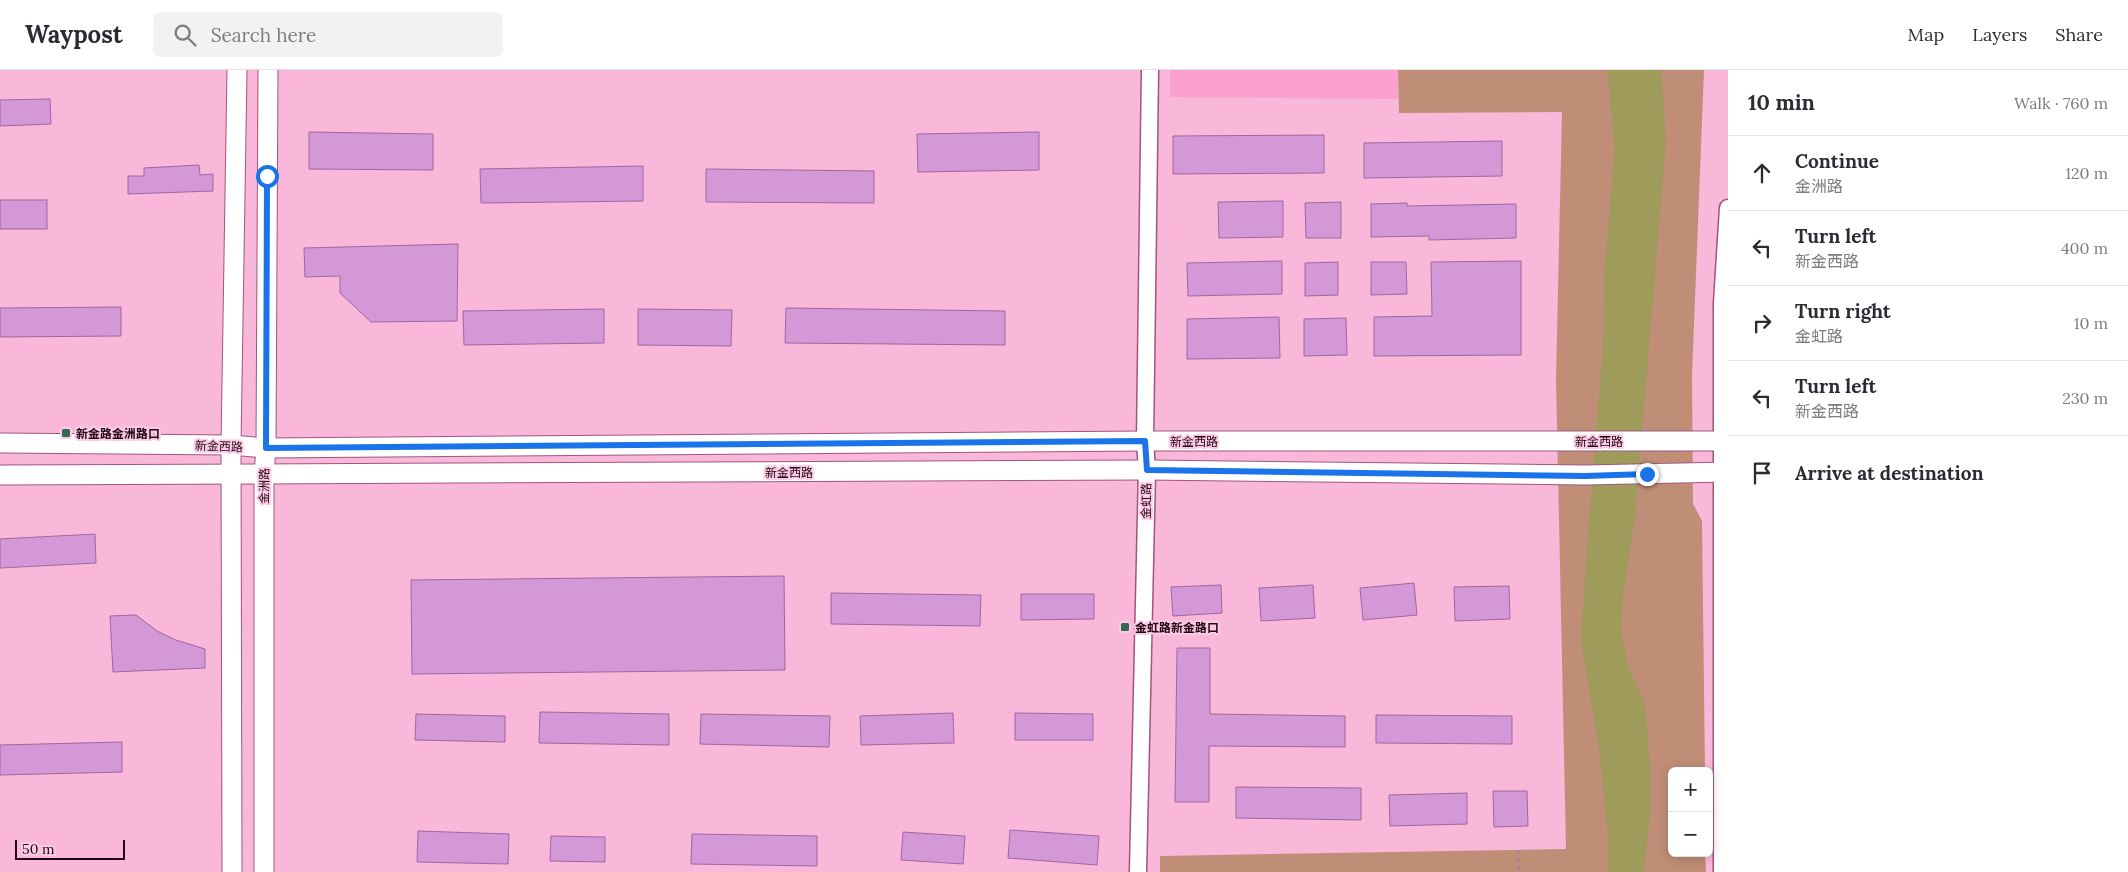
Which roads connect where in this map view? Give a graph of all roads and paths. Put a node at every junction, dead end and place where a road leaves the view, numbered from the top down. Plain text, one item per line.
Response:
1 (237, 70) edge
2 (268, 70) edge
3 (1150, 70) edge
4 (1728, 208) edge
5 (1145, 441) junction
6 (1726, 441) edge
7 (0, 443) edge
8 (231, 445) junction
9 (266, 448) junction
10 (1147, 470) junction
11 (1725, 472) edge
12 (232, 474) junction
13 (264, 475) junction
14 (0, 476) edge
15 (1518, 850) dead end
16 (232, 872) edge
17 (264, 872) edge
18 (1138, 872) edge
19 (1519, 872) edge
20 (1722, 872) edge

1 - 8 main road
2 - 9 main road, 金洲路
3 - 5 street, 金虹路
4 - 6 street
5 - 6 main road, 新金西路
5 - 9 main road, 新金西路
5 - 10 street, 金虹路
6 - 11 street
7 - 8 main road, 新金西路
8 - 9 main road, 新金西路
8 - 12 main road
9 - 13 main road, 金洲路
10 - 11 main road, 新金西路
10 - 13 main road, 新金西路
10 - 18 street, 金虹路
11 - 20 street
12 - 13 main road, 新金西路
12 - 14 main road, 新金西路
12 - 16 main road
13 - 17 main road, 金洲路
15 - 19 path

